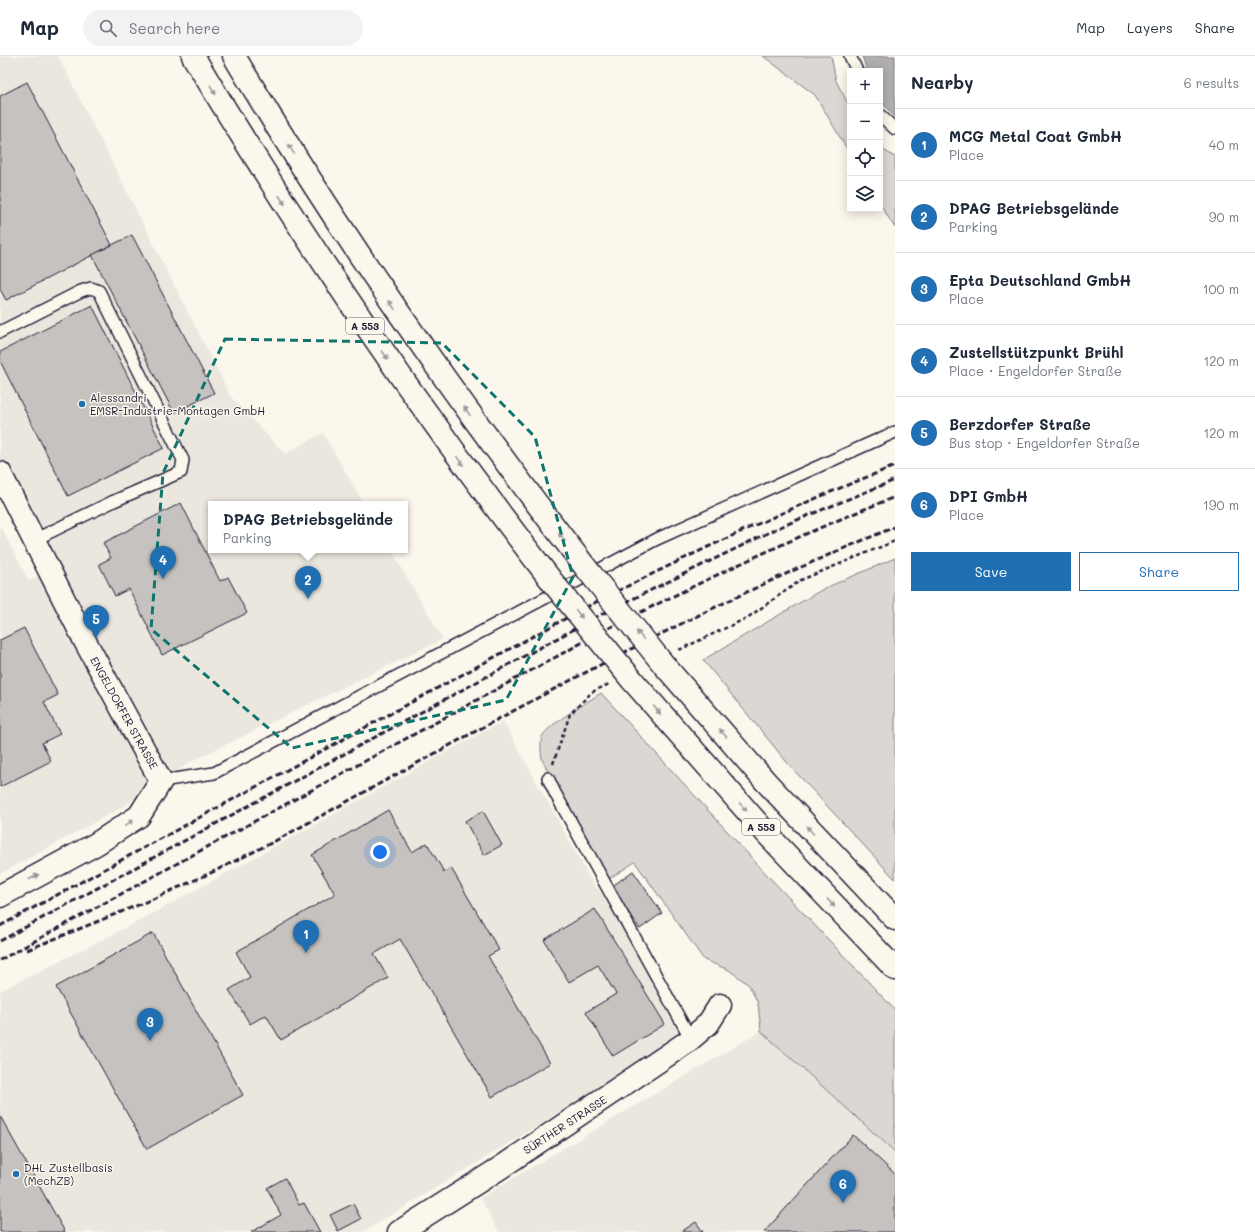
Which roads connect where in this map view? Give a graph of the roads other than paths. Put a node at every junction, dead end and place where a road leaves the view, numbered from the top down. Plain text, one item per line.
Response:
1 (193, 56) edge
2 (234, 56) edge
3 (850, 56) edge
4 (856, 68) edge
5 (883, 118) edge
6 (895, 130) edge
7 (0, 332) edge
8 (895, 432) edge
9 (2, 481) edge
10 (34, 540) junction
11 (548, 778) road end
12 (161, 781) junction
13 (0, 896) edge
14 (895, 919) edge
15 (895, 969) edge
16 (720, 1005) dead end
17 (691, 1039) junction
18 (399, 1232) edge

1 -> 15 main road, A 553, bridge
14 -> 2 main road, A 553, bridge
3 - 4 lane
5 - 6 lane
7 - 10 lane
8 - 12 lane
9 - 10 main road, ENGELDORFER STRASSE
10 - 12 main road, ENGELDORFER STRASSE
11 - 17 lane
13 -> 12 main road
16 - 17 main road, SÜRTHER STRASSE
17 - 18 main road, SÜRTHER STRASSE

